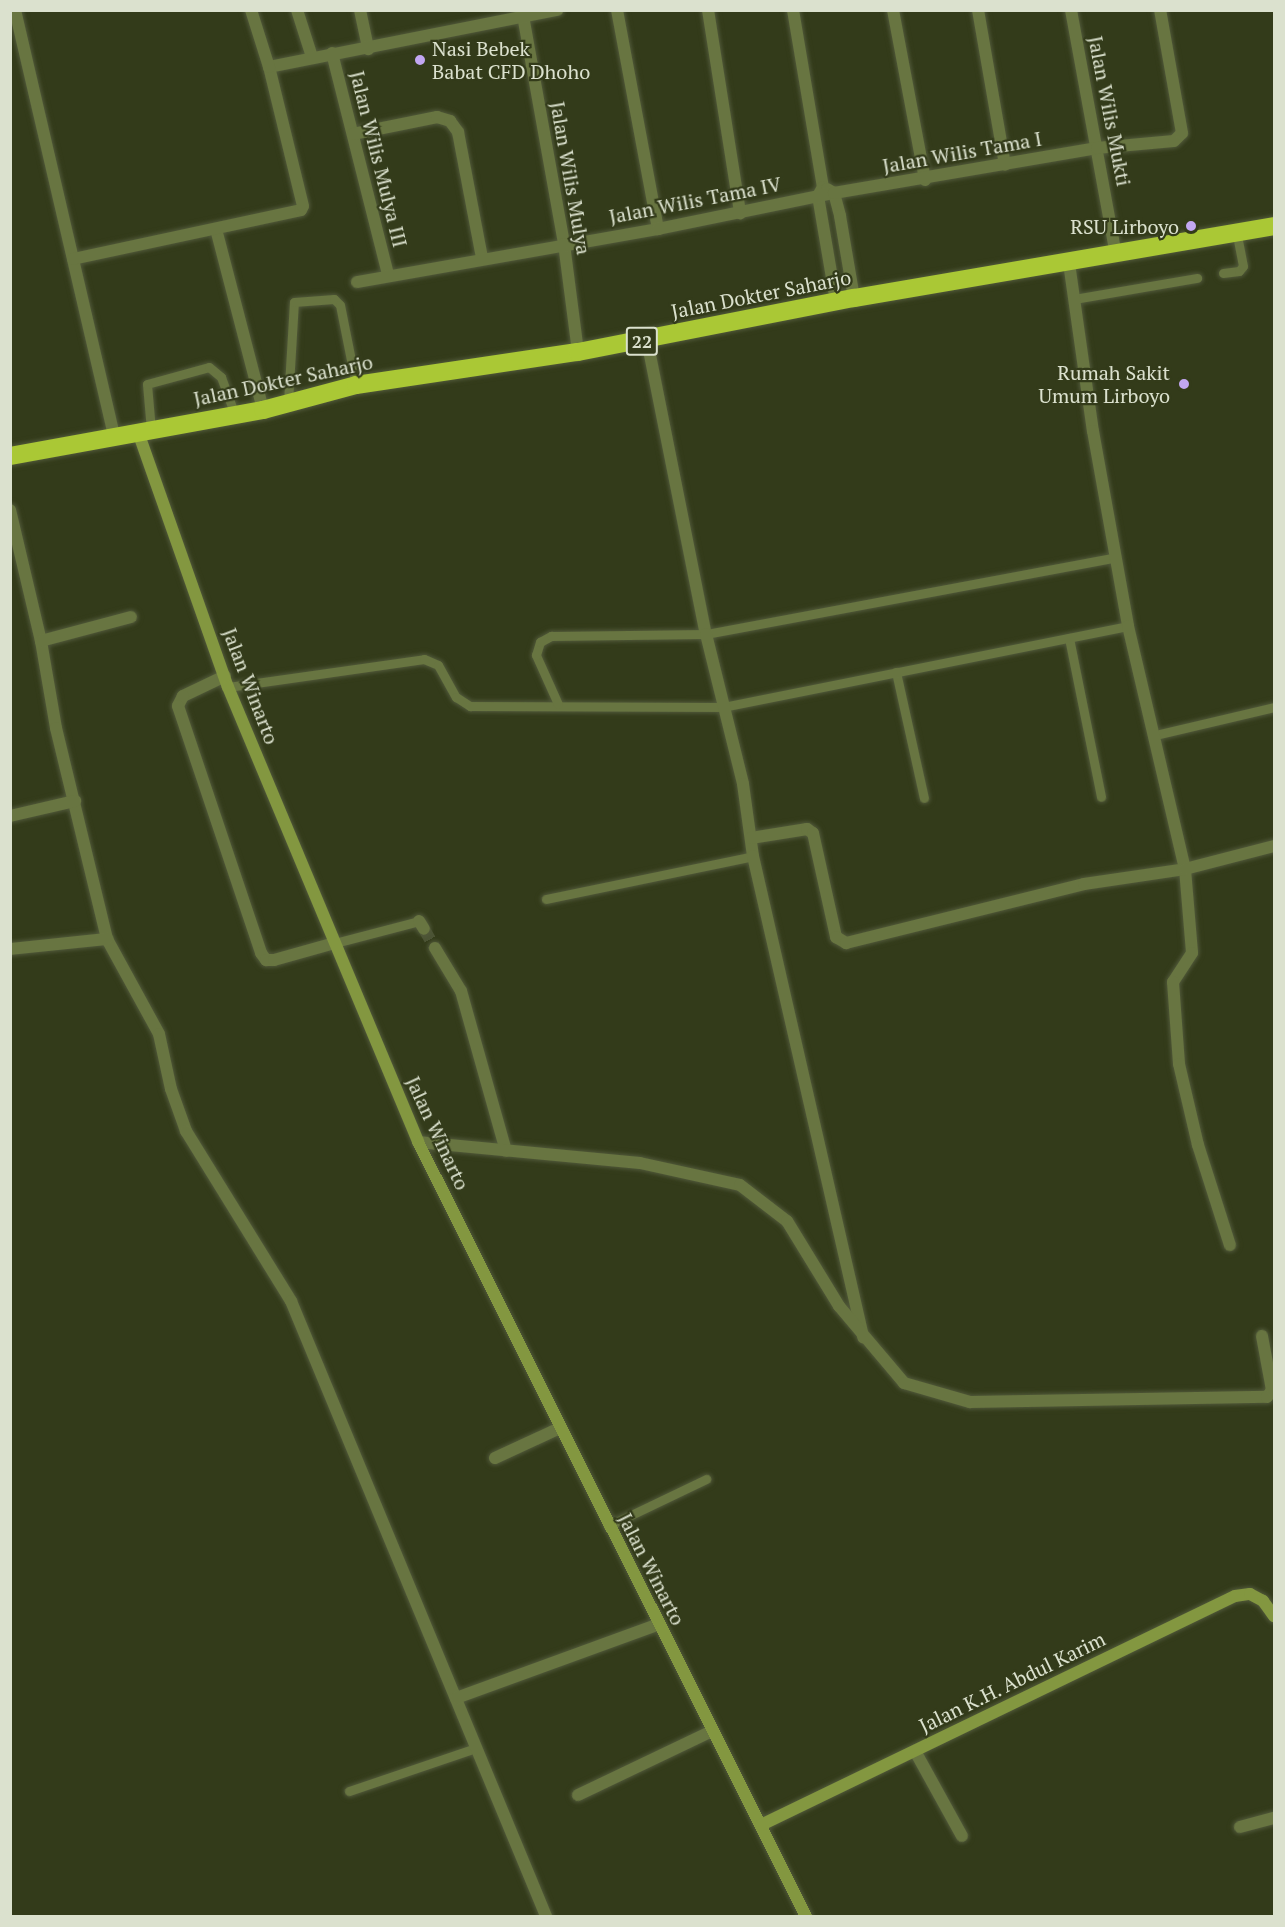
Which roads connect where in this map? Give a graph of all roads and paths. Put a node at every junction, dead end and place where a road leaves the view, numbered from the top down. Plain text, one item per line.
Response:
1 (15, 10) edge
2 (251, 10) edge
3 (297, 10) edge
4 (360, 10) edge
5 (556, 10) edge
6 (617, 10) edge
7 (708, 10) edge
8 (793, 10) edge
9 (892, 10) edge
10 (978, 10) edge
11 (1071, 10) edge
12 (1160, 10) edge
13 (523, 14) edge
14 (368, 49) junction
15 (332, 53) junction
16 (312, 57) junction
17 (269, 67) junction
18 (353, 134) junction
19 (1097, 148) junction
20 (1005, 165) junction
21 (925, 180) junction
22 (825, 192) junction
23 (740, 213) junction
24 (1275, 226) edge
25 (216, 229) junction
26 (658, 230) junction
27 (1237, 234) junction
28 (564, 244) junction
29 (1116, 255) junction
30 (482, 258) junction
31 (74, 259) junction
32 (1069, 263) junction
33 (1223, 273) dead end
34 (388, 275) junction
35 (1197, 278) dead end
36 (357, 282) dead end
37 (1074, 299) junction
38 (845, 300) junction
39 (646, 340) junction
40 (578, 352) junction
41 (356, 385) junction
42 (288, 402) junction
43 (263, 410) junction
44 (235, 415) junction
45 (144, 431) junction
46 (114, 437) junction
47 (10, 456) edge
48 (10, 510) edge
49 (1116, 557) junction
50 (131, 617) dead end
51 (1128, 626) junction
52 (706, 634) junction
53 (1069, 638) junction
54 (41, 641) junction
55 (896, 672) junction
56 (226, 682) junction
57 (558, 704) junction
58 (723, 707) junction
59 (1275, 707) edge
60 (1155, 735) junction
61 (1101, 797) dead end
62 (924, 798) dead end
63 (75, 801) junction
64 (10, 816) edge
65 (751, 838) junction
66 (1275, 846) edge
67 (753, 856) junction
68 (1185, 869) junction
69 (546, 899) dead end
70 (422, 925) dead end
71 (106, 939) junction
72 (335, 943) junction
73 (435, 948) tunnel mouth
74 (10, 949) edge
75 (418, 1142) junction
76 (506, 1151) junction
77 (1230, 1245) dead end
78 (1262, 1336) dead end
79 (863, 1338) junction
80 (560, 1428) junction
81 (495, 1458) dead end
82 (706, 1479) dead end
83 (608, 1526) junction
84 (1275, 1616) edge
85 (657, 1625) junction
86 (456, 1698) junction
87 (712, 1731) junction
88 (476, 1748) junction
89 (915, 1750) junction
90 (349, 1791) dead end
91 (578, 1795) dead end
92 (1275, 1818) edge
93 (761, 1825) junction
94 (1240, 1827) dead end
95 (962, 1836) dead end
96 (546, 1917) edge
97 (806, 1917) edge

1 - 31 street
2 - 17 street
3 - 16 street
4 - 14 street
5 - 13 street
6 - 26 street
7 - 23 street
8 - 22 street
9 - 21 street
10 - 20 street
11 - 19 street, Jalan Wilis Mukti
12 - 19 street, Jalan Wilis Tama I
13 - 14 street
13 - 28 street, Jalan Wilis Mulya
14 - 15 street
15 - 16 street
15 - 18 street, Jalan Wilis Mulya III
16 - 17 street
17 - 25 street
18 - 30 street
18 - 34 street, Jalan Wilis Mulya III
19 - 20 street, Jalan Wilis Tama I
19 - 29 street, Jalan Wilis Mukti
20 - 21 street, Jalan Wilis Tama I
21 - 22 street, Jalan Wilis Tama I
22 - 23 street, Jalan Wilis Tama IV
22 - 38 street
22 - 38 street
23 - 26 street, Jalan Wilis Tama IV
24 - 27 highway, Jalan Dokter Saharjo / 22
25 - 31 street
25 - 43 street
26 - 28 street, Jalan Wilis Tama IV
27 - 29 highway, Jalan Dokter Saharjo / 22
27 - 33 lane
28 - 30 street, Jalan Wilis Tama IV
28 - 40 street, Jalan Wilis Mulya
29 - 32 highway, Jalan Dokter Saharjo / 22
30 - 34 street, Jalan Wilis Tama IV
31 - 46 street
32 - 37 street
32 - 38 highway, Jalan Dokter Saharjo / 22
34 - 36 street, Jalan Wilis Tama IV
35 - 37 lane
37 - 49 street
38 - 39 highway, Jalan Dokter Saharjo / 22
39 - 40 highway, Jalan Dokter Saharjo / 22
39 - 52 street
40 - 41 highway, Jalan Dokter Saharjo / 22
41 - 42 highway, Jalan Dokter Saharjo / 22
41 - 42 lane
42 - 43 highway, Jalan Dokter Saharjo / 22
43 - 44 highway, Jalan Dokter Saharjo / 22
44 - 45 highway, Jalan Dokter Saharjo / 22
44 - 45 lane
45 - 46 highway, Jalan Dokter Saharjo / 22
45 - 56 street, Jalan Winarto
46 - 47 highway, Jalan Dokter Saharjo / 22
48 - 54 street
49 - 51 street
49 - 52 lane
50 - 54 street
51 - 53 lane
51 - 60 street
52 - 57 lane
52 - 58 street
53 - 55 lane
53 - 61 lane
54 - 63 street
55 - 58 lane
55 - 62 lane
56 - 57 lane
56 - 72 street, Jalan Winarto
56 - 72 street
57 - 58 lane
58 - 65 street
59 - 60 lane
60 - 68 street
63 - 64 street
63 - 71 street
65 - 67 street
65 - 68 street
66 - 68 street
67 - 69 lane
67 - 79 street
68 - 77 street
70 - 72 lane
71 - 74 street
71 - 86 street
72 - 75 street, Jalan Winarto
73 - 76 street
75 - 76 street
75 - 80 street, Jalan Winarto
76 - 79 street
78 - 79 street
80 - 81 street
80 - 83 street, Jalan Winarto
82 - 83 lane
83 - 85 street, Jalan Winarto
84 - 89 street, Jalan K.H. Abdul Karim
85 - 86 street
85 - 87 street, Jalan Winarto
86 - 88 street
87 - 91 street
87 - 93 street, Jalan Winarto
88 - 90 lane
88 - 96 street
89 - 93 street, Jalan K.H. Abdul Karim
89 - 95 street
92 - 94 street
93 - 97 street, Jalan Winarto

